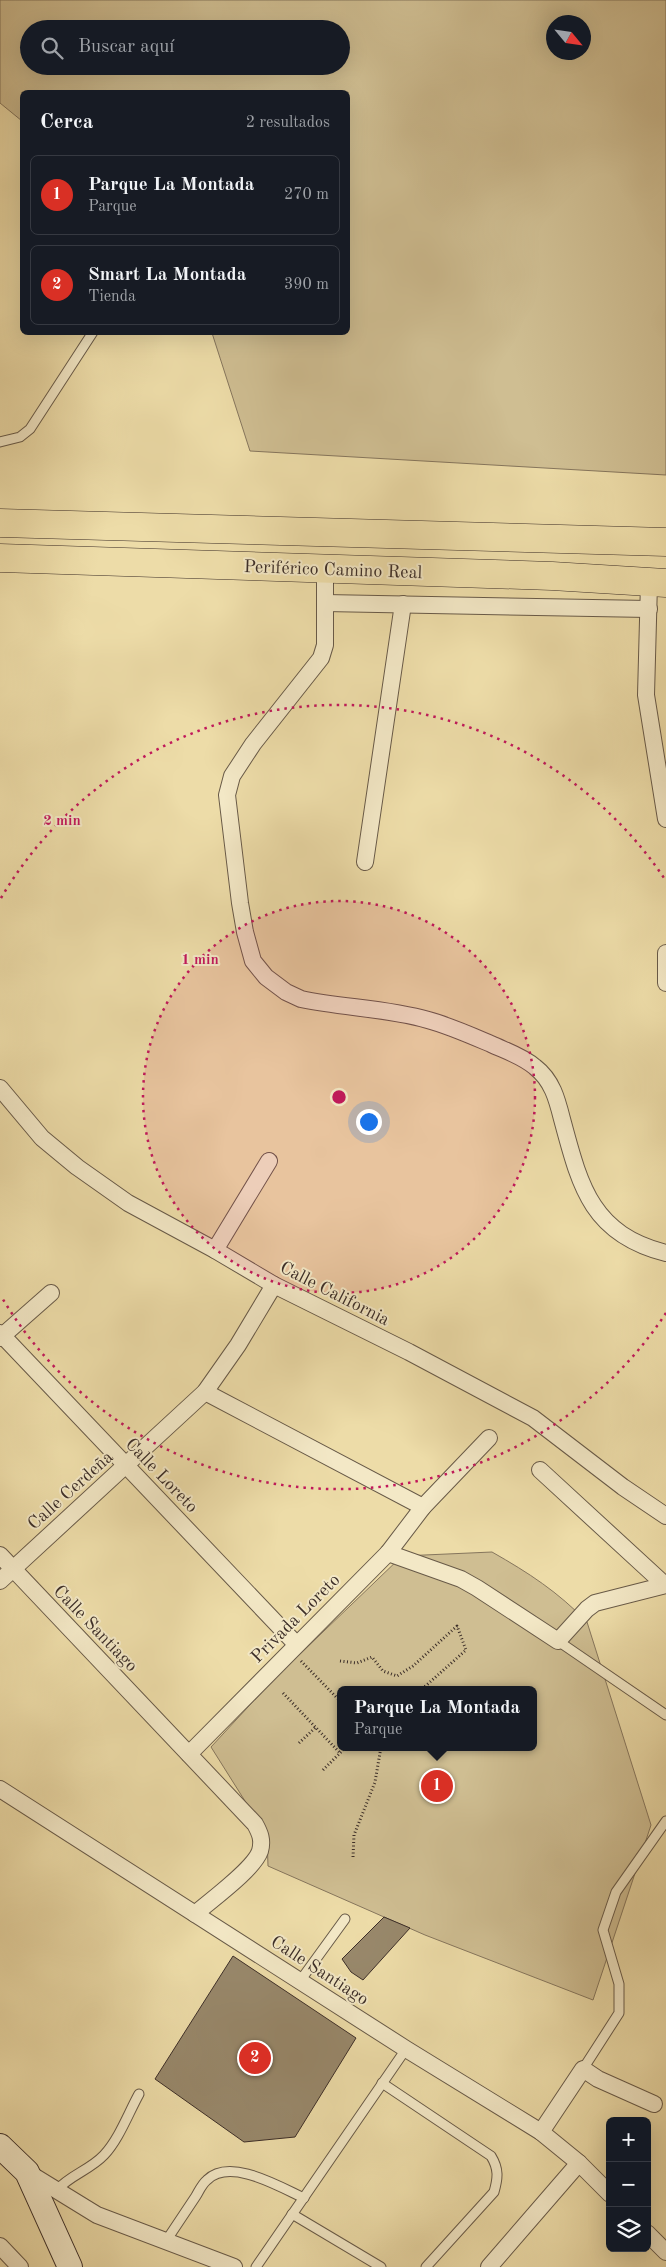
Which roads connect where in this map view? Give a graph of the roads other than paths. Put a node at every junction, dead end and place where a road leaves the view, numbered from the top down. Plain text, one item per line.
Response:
1 (91, 335) edge
2 (0, 442) edge
3 (0, 523) edge
4 (666, 542) edge
5 (0, 558) edge
6 (324, 569) junction
7 (552, 576) junction
8 (655, 592) edge
9 (324, 603) junction
10 (403, 604) junction
11 (546, 606) junction
12 (663, 775) edge
13 (666, 819) edge
14 (365, 862) dead end
15 (666, 953) edge
16 (666, 983) edge
17 (0, 1088) edge
18 (269, 1160) dead end
19 (215, 1250) junction
20 (666, 1253) edge
21 (274, 1285) junction
22 (51, 1293) dead end
23 (1, 1336) edge
24 (205, 1392) junction
25 (489, 1438) dead end
26 (126, 1466) junction
27 (540, 1470) dead end
28 (424, 1507) junction
29 (666, 1516) edge
30 (388, 1553) junction
31 (0, 1556) edge
32 (12, 1569) junction
33 (0, 1581) edge
34 (666, 1585) edge
35 (558, 1641) junction
36 (293, 1647) junction
37 (666, 1715) edge
38 (189, 1754) junction
39 (0, 1789) edge
40 (666, 1821) edge
41 (195, 1914) junction
42 (344, 1919) dead end
43 (300, 1981) junction
44 (406, 2049) junction
45 (583, 2069) junction
46 (382, 2083) junction
47 (139, 2094) dead end
48 (654, 2104) dead end
49 (542, 2132) junction
50 (0, 2146) edge
51 (579, 2163) junction
52 (27, 2172) junction
53 (57, 2190) junction
54 (606, 2190) edge
55 (304, 2198) junction
56 (292, 2214) junction
57 (651, 2236) edge
58 (166, 2241) junction
59 (0, 2246) edge
60 (666, 2252) edge
61 (20, 2267) edge
62 (70, 2267) edge
63 (232, 2267) edge
64 (256, 2267) edge
65 (381, 2267) edge
66 (426, 2267) edge
67 (489, 2267) edge

1 - 2 lane
3 - 4 highway, Periférico Camino Real
5 - 6 highway, Periférico Camino Real
6 - 7 highway, Periférico Camino Real
6 - 9 street
7 - 8 highway, Periférico Camino Real
7 - 11 street
8 - 11 street
8 - 12 street
9 - 10 street
9 - 20 street
10 - 11 street
10 - 14 street
12 - 13 street
15 - 16 street
17 - 19 street, Calle California
18 - 19 street
19 - 21 street, Calle California
21 - 24 street, Calle Cerdeña
21 - 29 street, Calle California
22 - 23 street
23 - 26 street, Calle Loreto
24 - 26 street, Calle Cerdeña
24 - 28 street
25 - 28 street, Privada Loreto
26 - 32 street, Calle Cerdeña
26 - 36 street, Calle Loreto
27 - 34 street
28 - 30 street, Privada Loreto
30 - 35 street
30 - 36 street, Privada Loreto
31 - 32 street, Calle Santiago
32 - 33 street, Calle Cerdeña
32 - 38 street, Calle Santiago
34 - 35 street
35 - 37 lane
36 - 38 street, Privada Loreto
38 - 41 street, Calle Santiago
39 - 41 street, Calle Santiago
40 - 45 lane
41 - 43 street, Calle Santiago
42 - 43 lane
43 - 44 street, Calle Santiago
44 - 46 lane
44 - 49 street, Calle Santiago
45 - 48 street
45 - 49 street
46 - 55 lane
46 - 66 lane
47 - 53 lane
49 - 51 street, Calle Santiago
50 - 52 main road
51 - 54 street, Calle Santiago
51 - 67 street
52 - 53 street
52 - 62 main road
53 - 58 street
55 - 56 lane
55 - 58 lane
56 - 64 lane
56 - 65 lane
57 - 60 street
58 - 63 street
59 - 61 street

